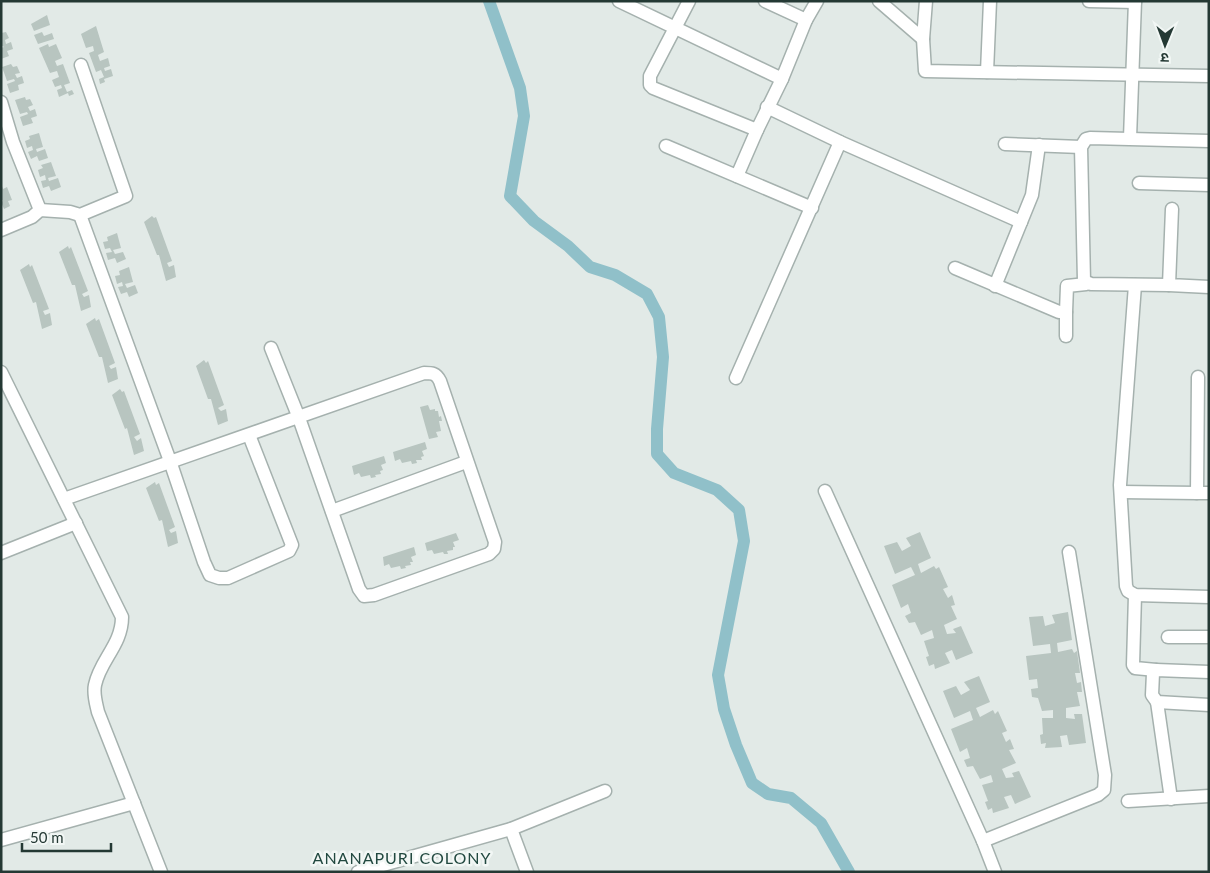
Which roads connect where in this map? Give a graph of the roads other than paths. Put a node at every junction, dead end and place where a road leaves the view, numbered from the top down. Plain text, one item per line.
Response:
1 (619, 1) edge
2 (689, 1) edge
3 (765, 1) edge
4 (817, 1) edge
5 (879, 1) edge
6 (926, 1) edge
7 (990, 1) edge
8 (1090, 1) edge
9 (1135, 2) edge
10 (806, 20) junction
11 (676, 30) junction
12 (923, 39) junction
13 (81, 65) dead end
14 (987, 72) junction
15 (1133, 74) junction
16 (1209, 76) edge
17 (782, 79) junction
18 (1, 102) edge
19 (767, 107) junction
20 (756, 130) junction
21 (1130, 138) junction
22 (1209, 141) edge
23 (840, 142) junction
24 (1005, 144) dead end
25 (666, 146) dead end
26 (1039, 146) junction
27 (1081, 147) junction
28 (737, 176) junction
29 (1139, 183) dead end
30 (1209, 185) edge
31 (812, 208) junction
32 (1172, 209) dead end
33 (40, 210) junction
34 (80, 215) junction
35 (1021, 222) junction
36 (1, 230) edge
37 (955, 268) dead end
38 (1086, 284) junction
39 (1134, 285) junction
40 (995, 286) junction
41 (1169, 286) junction
42 (1209, 287) edge
43 (1066, 312) junction
44 (1066, 336) dead end
45 (271, 348) dead end
46 (1, 372) edge
47 (1198, 377) dead end
48 (736, 378) dead end
49 (1204, 417) edge
50 (299, 418) junction
51 (249, 435) junction
52 (170, 461) junction
53 (466, 462) junction
54 (825, 491) dead end
55 (1121, 492) junction
56 (1203, 493) edge
57 (64, 499) junction
58 (332, 511) junction
59 (76, 523) junction
60 (1070, 552) dead end
61 (1, 553) edge
62 (1135, 595) junction
63 (1209, 597) edge
64 (1168, 637) dead end
65 (1209, 637) edge
66 (1156, 670) junction
67 (1209, 672) edge
68 (1157, 702) junction
69 (1209, 705) edge
70 (605, 790) dead end
71 (1209, 796) edge
72 (1171, 799) junction
73 (1128, 801) dead end
74 (134, 803) junction
75 (511, 829) junction
76 (1, 840) edge
77 (983, 841) junction
78 (161, 872) edge
79 (358, 872) edge
80 (527, 872) edge
81 (995, 872) edge

1 - 11 street
2 - 11 street
3 - 10 street
4 - 10 street
5 - 12 street
6 - 12 street
7 - 14 street
8 - 9 street
9 - 15 street
10 - 17 street
11 - 17 street
11 - 20 street
12 - 14 street
13 - 34 street
14 - 15 street
15 - 16 street
15 - 21 street
17 - 19 street
18 - 33 street
19 - 20 street
19 - 23 street
20 - 28 street
21 - 22 street
21 - 27 street
23 - 31 street
23 - 35 street
24 - 26 street
25 - 28 street
26 - 27 street
26 - 35 street
27 - 38 street
28 - 31 street
29 - 30 street
31 - 48 street
32 - 41 street
33 - 34 street
33 - 36 street
34 - 52 street
35 - 40 street
37 - 40 street
38 - 39 street
38 - 43 street
39 - 41 street
39 - 55 street
40 - 43 street
41 - 42 street
43 - 44 street
45 - 50 street
46 - 57 street
47 - 49 street
49 - 56 street
50 - 51 street
50 - 53 street
50 - 58 street
51 - 52 street
51 - 52 street
52 - 57 street
53 - 58 street
53 - 58 street
54 - 77 street
55 - 56 street
55 - 62 street
57 - 59 street
59 - 61 street
59 - 74 street
60 - 77 street
62 - 63 street
62 - 66 street
64 - 65 street
66 - 67 street
66 - 68 street
68 - 69 street
68 - 72 street
70 - 75 street
71 - 72 street
72 - 73 street
74 - 76 street
74 - 78 street
75 - 79 street
75 - 80 street
77 - 81 street

